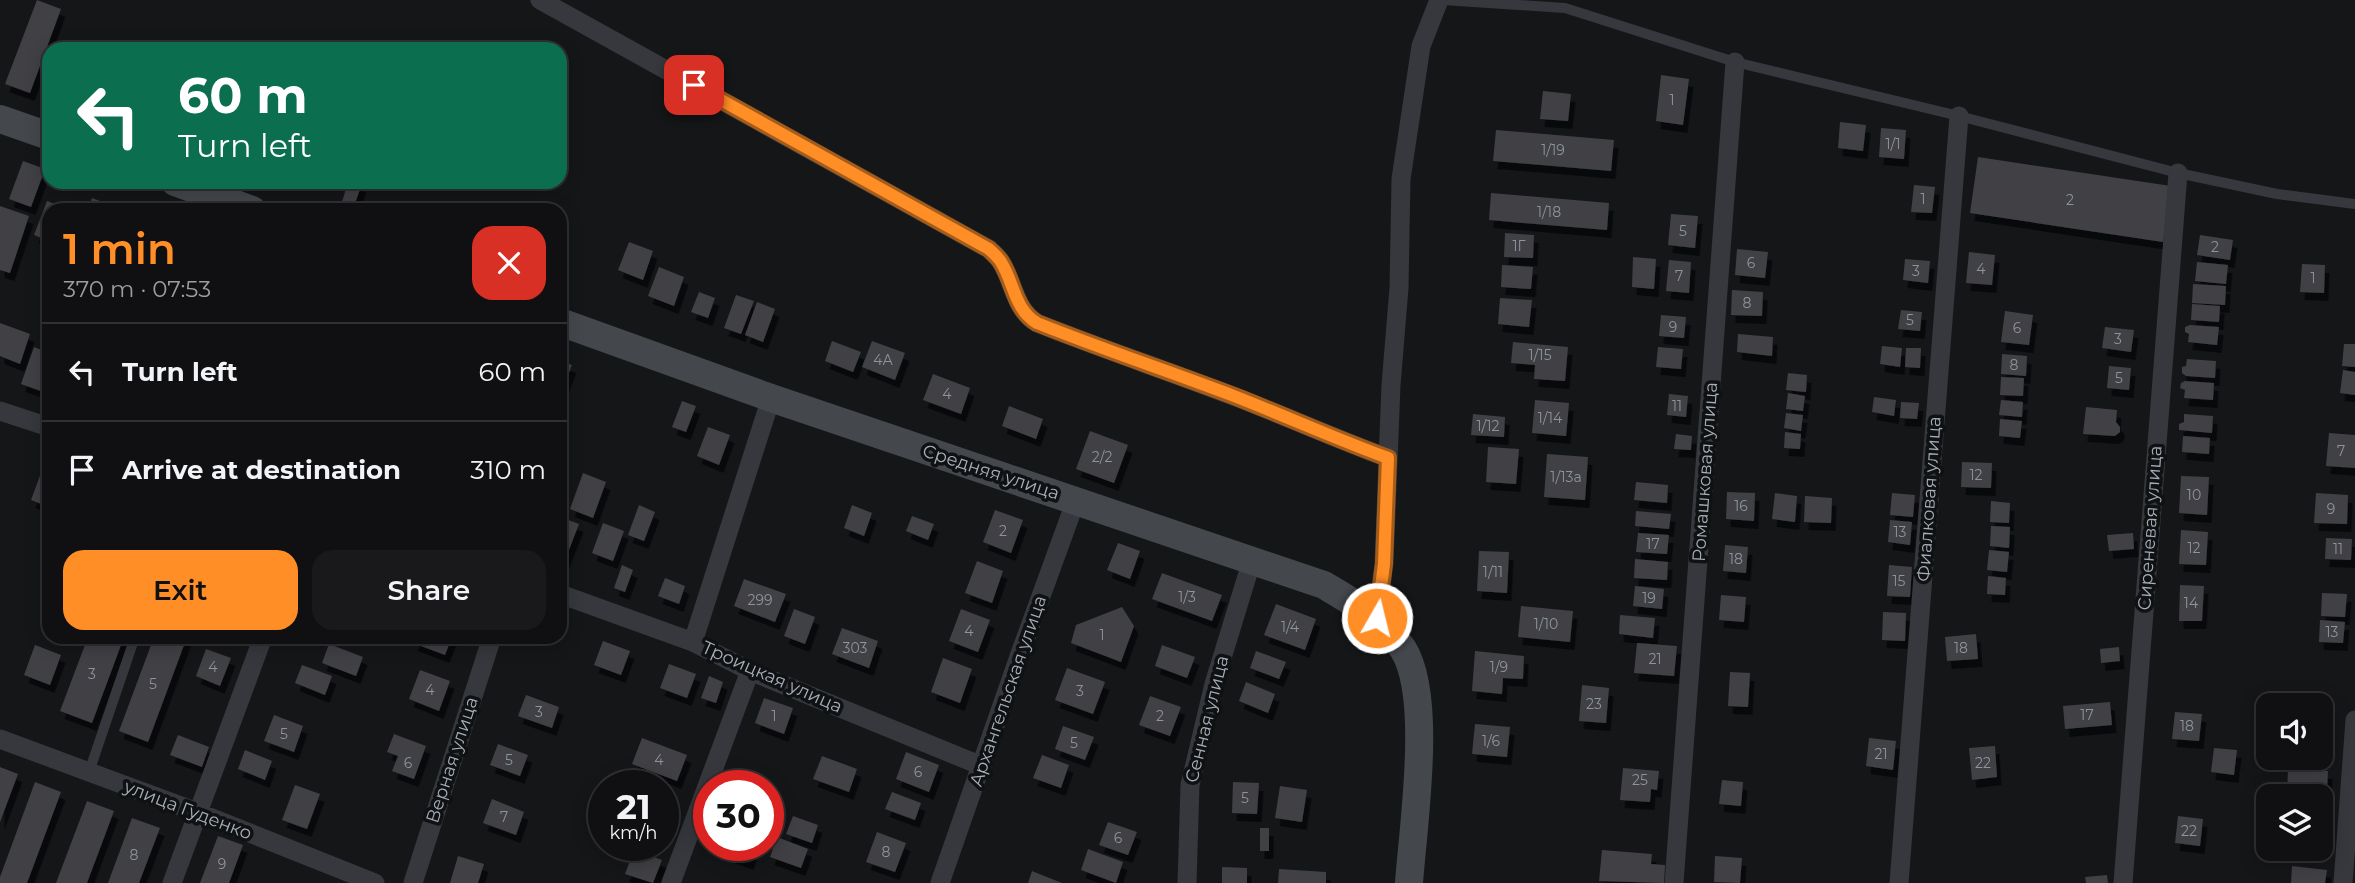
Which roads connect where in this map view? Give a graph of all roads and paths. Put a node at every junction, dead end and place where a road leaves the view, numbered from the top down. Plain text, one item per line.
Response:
1 (540, 0) edge
2 (1441, 0) edge
3 (1735, 62) junction
4 (1959, 116) junction
5 (0, 119) edge
6 (42, 134) edge
7 (2178, 173) junction
8 (194, 189) edge
9 (233, 203) edge
10 (2355, 204) edge
11 (567, 325) edge
12 (771, 398) junction
13 (0, 411) edge
14 (42, 425) edge
15 (1388, 458) junction
16 (1076, 500) junction
17 (1252, 560) junction
18 (567, 597) edge
19 (1377, 618) junction
20 (693, 642) junction
21 (133, 644) edge
22 (260, 644) edge
23 (490, 644) edge
24 (750, 671) junction
25 (2355, 720) edge
26 (0, 739) edge
27 (982, 765) junction
28 (89, 772) junction
29 (197, 812) junction
30 (172, 883) edge
31 (374, 883) edge
32 (413, 883) edge
33 (671, 883) edge
34 (940, 883) edge
35 (1187, 883) edge
36 (1409, 883) edge
37 (1674, 883) edge
38 (1899, 883) edge
39 (2123, 883) edge
40 (2343, 883) edge

1 - 15 street
2 - 3 lane
2 - 15 street
3 - 4 lane
3 - 37 street, Ромашковая улица
4 - 7 lane
4 - 38 street, Фиалковая улица
5 - 6 street
7 - 10 lane
7 - 39 street, Сиреневая улица
8 - 9 street
11 - 12 street, Средняя улица
12 - 16 street, Средняя улица
12 - 20 street
13 - 14 street
15 - 19 street
16 - 17 street, Средняя улица
16 - 27 street, Архангельская улица
17 - 19 street, Средняя улица
17 - 35 street, Сенная улица
18 - 20 street, Троицкая улица
19 - 36 street, Средняя улица
20 - 24 street, Троицкая улица
21 - 28 lane
22 - 29 street
23 - 32 street, Верная улица
24 - 27 street, Троицкая улица
24 - 33 street
25 - 40 street
26 - 28 street, улица Гуденко
27 - 34 street, Архангельская улица
28 - 29 street, улица Гуденко
29 - 30 street
29 - 31 street, улица Гуденко

